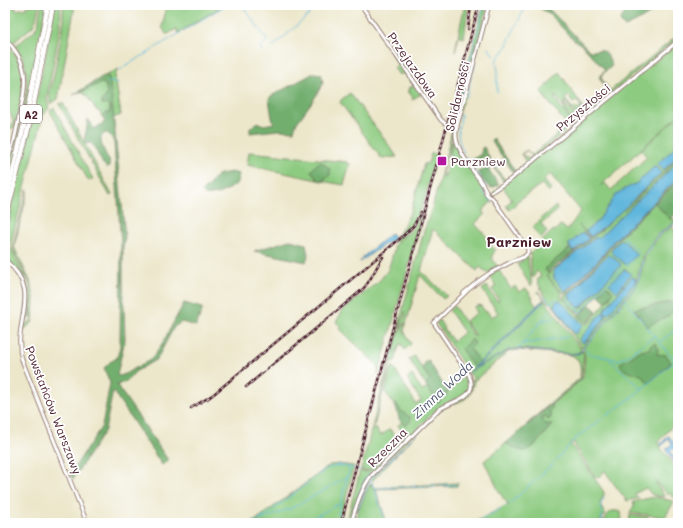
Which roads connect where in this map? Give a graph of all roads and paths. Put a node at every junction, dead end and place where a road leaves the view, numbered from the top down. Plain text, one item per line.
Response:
1 (48, 5) edge
2 (53, 5) edge
3 (361, 5) edge
4 (489, 5) edge
5 (5, 39) edge
6 (678, 40) edge
7 (457, 127) junction
8 (5, 163) edge
9 (489, 192) junction
10 (5, 204) edge
11 (5, 222) edge
12 (5, 260) edge
13 (87, 523) edge
14 (351, 523) edge

1 - 10 highway, A2
2 - 11 highway, A2
3 - 7 street, Przejazdowa
4 - 7 street, Solidarności
5 - 8 street
6 - 9 street, Przyszłości
7 - 9 street, Solidarności
9 - 14 street, Rzeczna
12 - 13 street, Powstańców Warszawy

